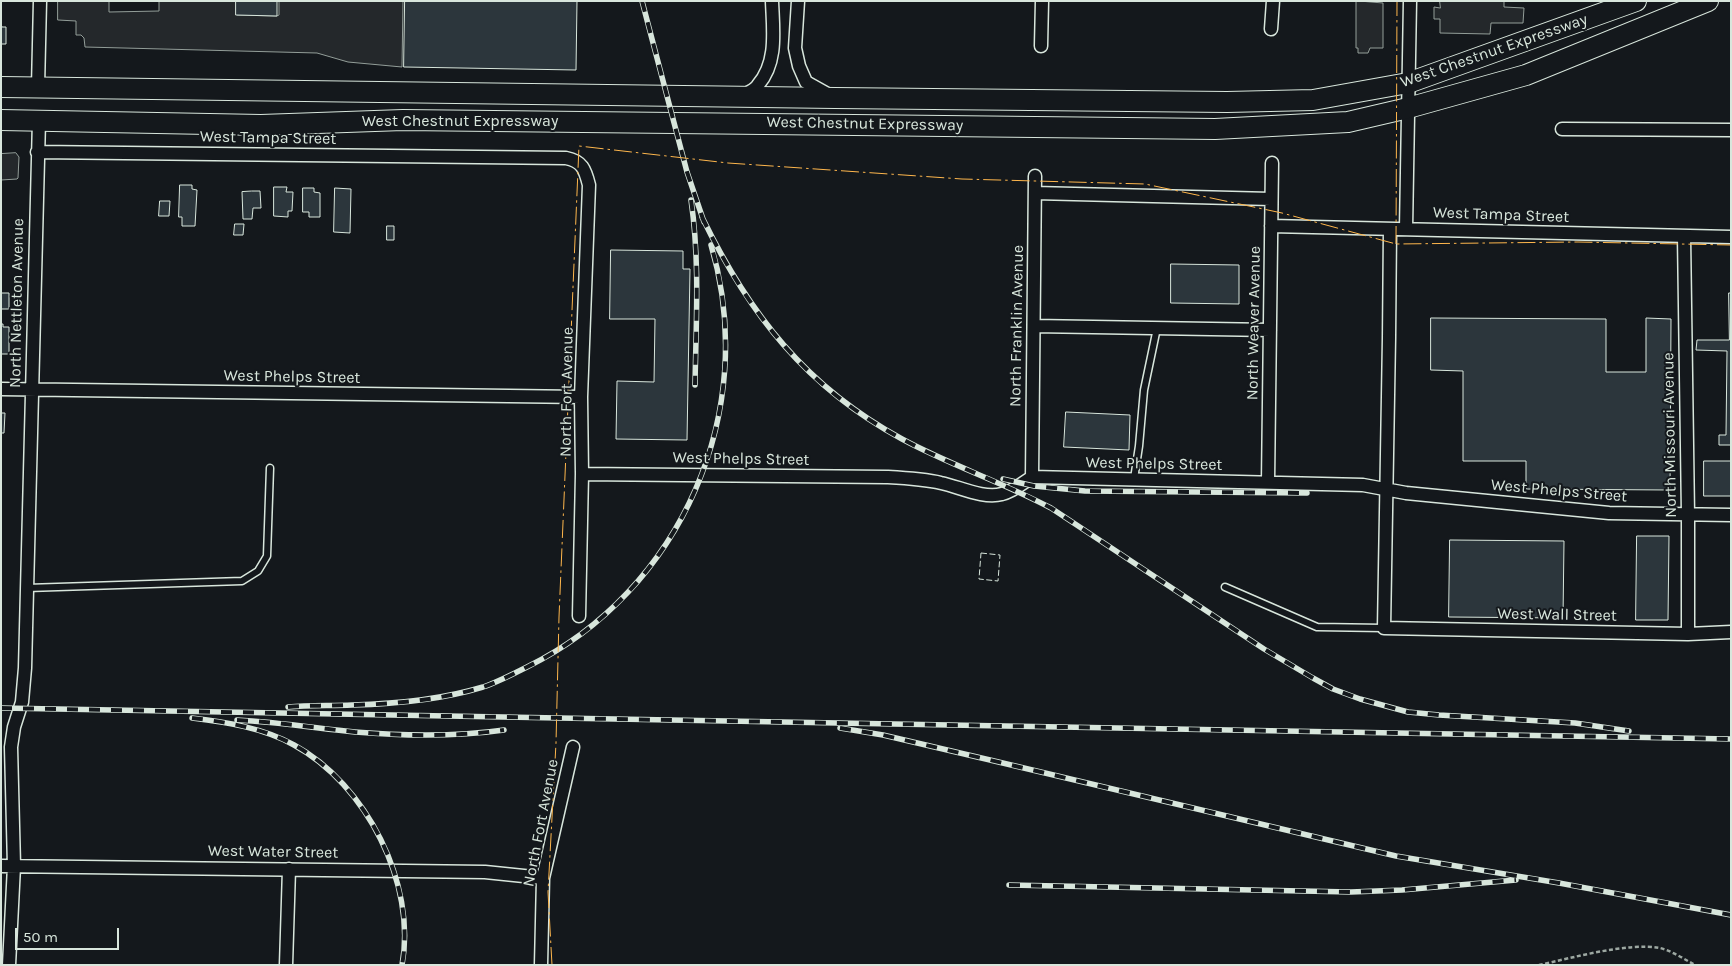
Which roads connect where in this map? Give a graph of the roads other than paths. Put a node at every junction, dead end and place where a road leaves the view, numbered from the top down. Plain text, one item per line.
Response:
1 (40, 1) edge
2 (772, 1) edge
3 (798, 1) edge
4 (1042, 1) edge
5 (1273, 1) edge
6 (1410, 1) edge
7 (1636, 1) edge
8 (1708, 1) edge
9 (1271, 30) dead end
10 (1041, 46) dead end
11 (1408, 83) junction
12 (1, 86) edge
13 (38, 87) junction
14 (741, 97) junction
15 (835, 98) junction
16 (1408, 108) junction
17 (1, 120) edge
18 (39, 120) junction
19 (1562, 128) dead end
20 (1731, 130) edge
21 (37, 152) junction
22 (1272, 163) dead end
23 (584, 169) joint
24 (1035, 176) dead end
25 (1035, 193) junction
26 (1271, 199) junction
27 (1271, 226) junction
28 (1390, 229) junction
29 (1406, 229) junction
30 (1684, 236) junction
31 (1731, 237) edge
32 (1034, 326) junction
33 (1157, 328) junction
34 (1270, 330) junction
35 (1, 389) edge
36 (31, 389) junction
37 (581, 397) junction
38 (270, 468) dead end
39 (582, 474) junction
40 (1032, 477) junction
41 (1134, 480) junction
42 (1268, 482) junction
43 (1387, 490) junction
44 (1688, 515) junction
45 (1731, 516) edge
46 (1225, 587) dead end
47 (27, 588) junction
48 (579, 616) dead end
49 (1384, 628) junction
50 (1731, 632) edge
51 (1688, 634) junction
52 (572, 747) dead end
53 (7, 866) edge
54 (289, 869) junction
55 (543, 878) junction
56 (9, 965) edge
57 (286, 965) edge
58 (541, 965) edge

1 - 13 street
2 - 14 street
3 - 15 street
4 - 10 street
5 - 9 street
6 - 11 street
7 - 11 main road, West Chestnut Expressway
8 - 16 main road, West Chestnut Expressway
11 - 15 main road, West Chestnut Expressway
11 - 16 street
12 - 13 main road, West Chestnut Expressway
13 - 14 main road, West Chestnut Expressway
14 - 15 main road, West Chestnut Expressway
16 - 18 main road, West Chestnut Expressway
16 - 29 street
17 - 18 main road, West Chestnut Expressway
18 - 21 street, North Nettleton Avenue
19 - 20 street
21 - 23 street, West Tampa Street
21 - 36 street, North Nettleton Avenue
22 - 26 street, North Weaver Avenue
23 - 37 street, North Fort Avenue
24 - 25 street, North Franklin Avenue
25 - 26 street
25 - 32 street, North Franklin Avenue
26 - 27 street, North Weaver Avenue
27 - 28 street, West Tampa Street
27 - 34 street, North Weaver Avenue
28 - 29 street, West Tampa Street
28 - 43 street
29 - 30 street, West Tampa Street
30 - 31 street, West Tampa Street
30 - 44 street, North Missouri Avenue
32 - 33 street
32 - 40 street, North Franklin Avenue
33 - 34 street
33 - 41 lane
34 - 42 street, North Weaver Avenue
35 - 36 street, West Phelps Street
36 - 37 street, West Phelps Street
36 - 47 street, North Nettleton Avenue
37 - 39 street, North Fort Avenue
38 - 47 lane
39 - 40 street, West Phelps Street
39 - 48 street, North Fort Avenue
40 - 41 street, West Phelps Street
41 - 42 street, West Phelps Street
42 - 43 street, West Phelps Street
43 - 44 street, West Phelps Street
43 - 49 street
44 - 45 street, West Phelps Street
44 - 51 street, North Missouri Avenue
46 - 49 lane
47 - 53 street, North Nettleton Avenue
49 - 51 street, West Wall Street
50 - 51 street, West Wall Street
52 - 55 street, North Fort Avenue
53 - 54 street, West Water Street
53 - 56 street, North Nettleton Avenue
54 - 55 street, West Water Street
54 - 57 street
55 - 58 street, North Fort Avenue

